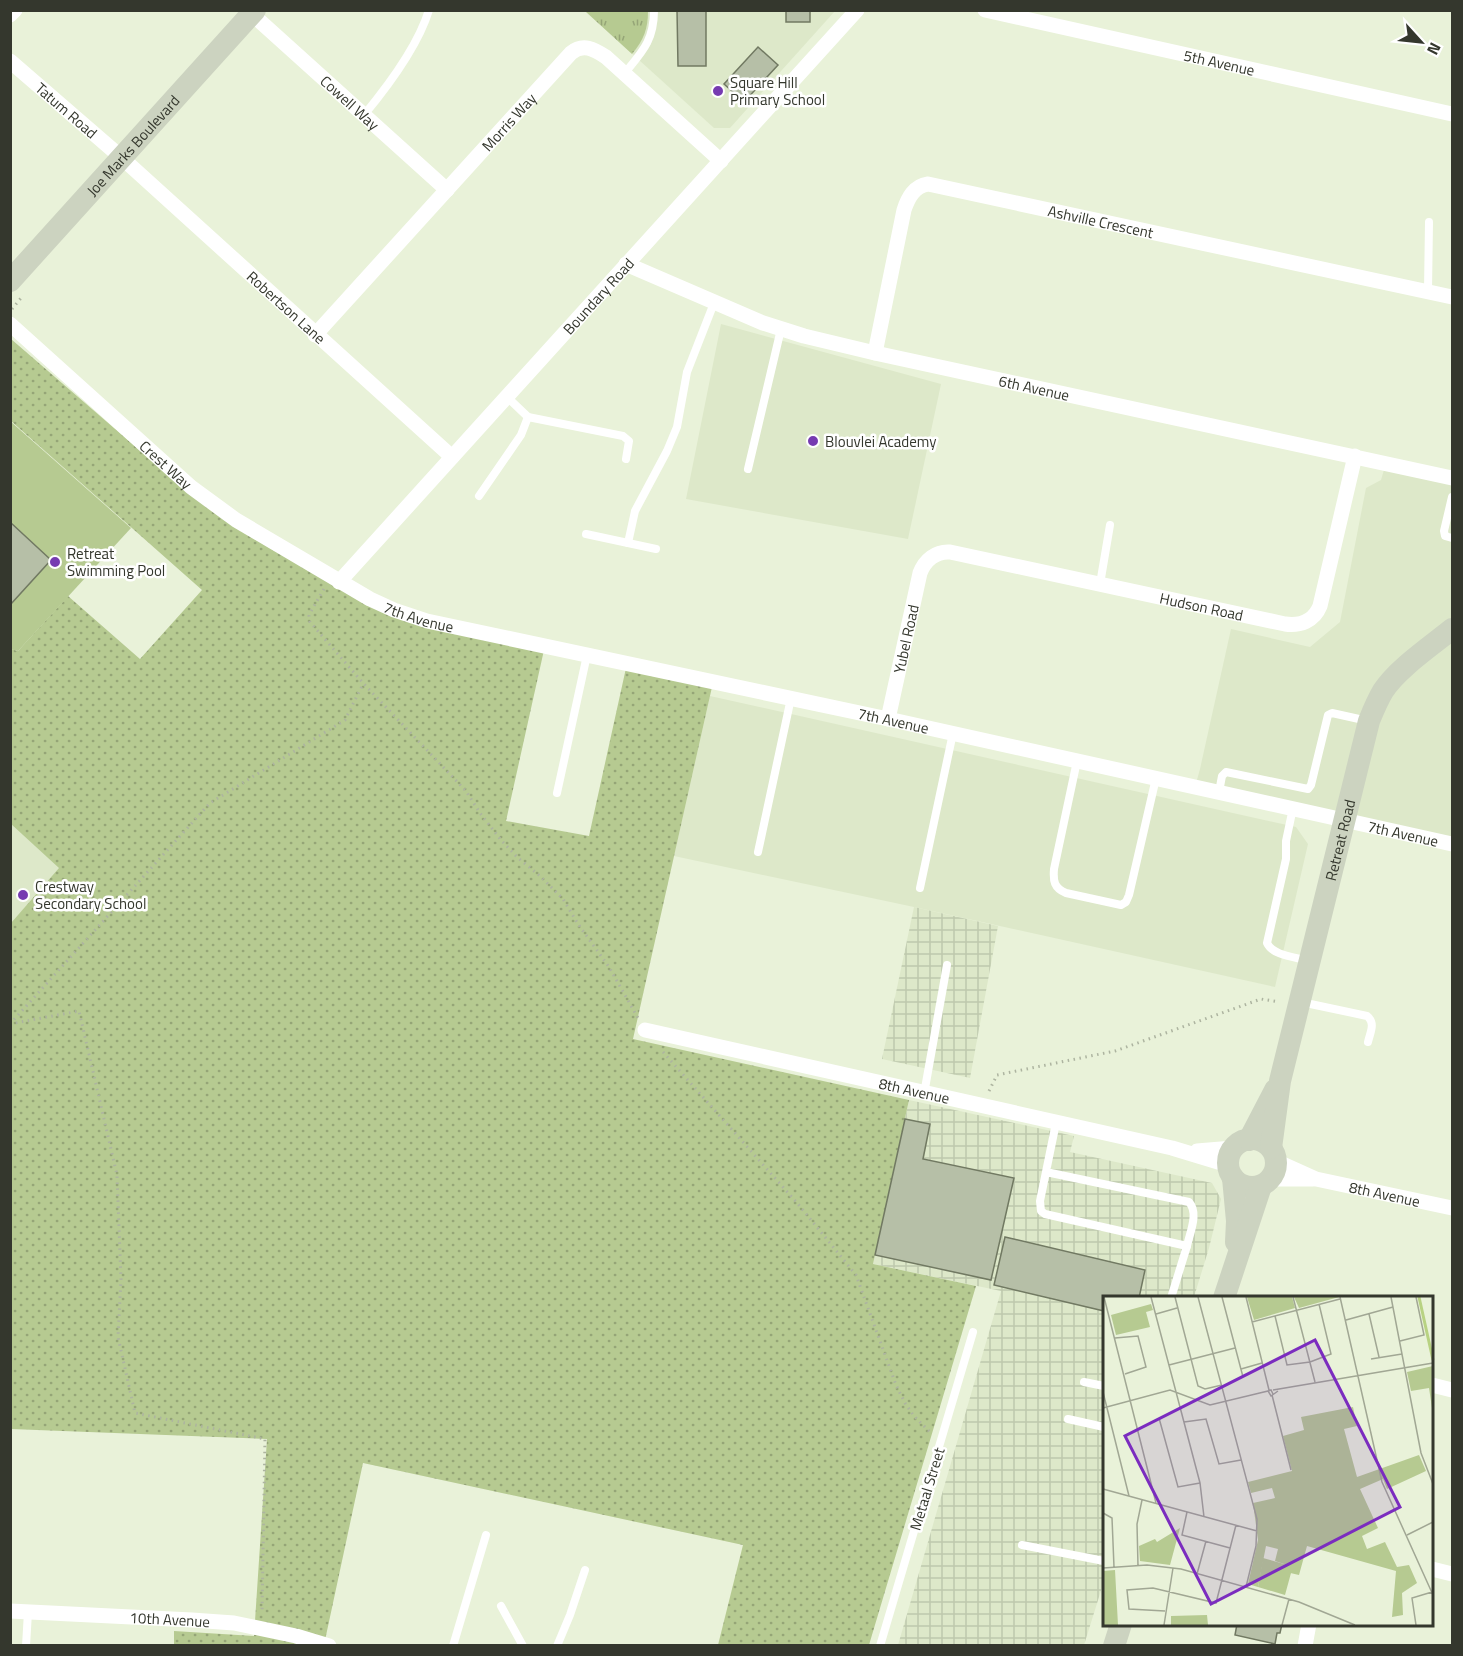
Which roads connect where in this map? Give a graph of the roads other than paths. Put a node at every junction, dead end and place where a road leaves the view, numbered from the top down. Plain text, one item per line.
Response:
1 (15, 10) edge
2 (429, 10) edge
3 (654, 10) edge
4 (857, 10) edge
5 (985, 10) edge
6 (254, 12) edge
7 (10, 15) edge
8 (10, 61) edge
9 (624, 74) junction
10 (1452, 114) edge
11 (364, 115) junction
12 (122, 158) junction
13 (721, 161) junction
14 (447, 190) junction
15 (1429, 222) dead end
16 (626, 264) junction
17 (10, 281) edge
18 (1428, 291) junction
19 (1452, 297) edge
20 (714, 303) junction
21 (10, 324) edge
22 (781, 329) junction
23 (315, 335) junction
24 (875, 353) junction
25 (507, 397) junction
26 (528, 417) junction
27 (1355, 456) junction
28 (452, 457) junction
29 (626, 459) dead end
30 (748, 469) dead end
31 (1452, 478) edge
32 (479, 495) dead end
33 (1452, 497) edge
34 (1110, 525) dead end
35 (586, 534) dead end
36 (1452, 538) edge
37 (628, 543) junction
38 (656, 549) dead end
39 (927, 561) joint
40 (339, 582) junction
41 (1100, 584) junction
42 (1452, 629) edge
43 (587, 655) junction
44 (791, 698) junction
45 (888, 719) junction
46 (1369, 721) junction
47 (953, 733) junction
48 (1077, 760) junction
49 (1156, 778) junction
50 (1219, 792) junction
51 (557, 793) dead end
52 (1293, 808) junction
53 (1345, 820) junction
54 (1452, 844) edge
55 (758, 852) dead end
56 (920, 888) dead end
57 (1310, 961) junction
58 (947, 965) dead end
59 (1292, 1002) junction
60 (645, 1030) road end
61 (1368, 1042) dead end
62 (1280, 1081) junction
63 (924, 1094) junction
64 (1056, 1123) junction
65 (1236, 1158) junction
66 (1270, 1168) junction
67 (1046, 1172) junction
68 (1452, 1208) edge
69 (1186, 1246) junction
70 (1235, 1262) junction
71 (1172, 1296) edge
72 (1225, 1296) edge
73 (973, 1332) dead end
74 (1084, 1382) dead end
75 (1433, 1385) edge
76 (1103, 1386) edge
77 (1452, 1390) edge
78 (1068, 1419) dead end
79 (1103, 1428) edge
80 (486, 1534) dead end
81 (1022, 1545) dead end
82 (1103, 1561) edge
83 (1433, 1569) edge
84 (585, 1570) dead end
85 (1452, 1574) edge
86 (501, 1606) dead end
87 (10, 1611) edge
88 (28, 1612) junction
89 (1120, 1626) edge
90 (1309, 1626) edge
91 (26, 1646) edge
92 (329, 1646) edge
93 (453, 1646) edge
94 (523, 1646) edge
95 (557, 1646) edge
96 (880, 1646) edge
97 (1114, 1646) edge
98 (1305, 1646) edge

1 - 7 street
2 - 11 lane
3 - 9 lane
4 - 13 street, Boundary Road
5 - 10 street, 5th Avenue
6 - 11 street, Cowell Way
6 - 12 main road, Joe Marks Boulevard
8 - 12 street, Tatum Road
9 - 13 street, Morris Way
9 - 14 street, Morris Way
11 - 14 street, Cowell Way
12 - 17 main road, Joe Marks Boulevard
12 - 23 street, Robertson Lane
13 - 16 street, Boundary Road
14 - 23 street, Morris Way
15 - 18 lane
16 - 20 street, 6th Avenue
16 - 25 street, Boundary Road
18 - 19 street, Ashville Crescent
18 - 24 street, Ashville Crescent
20 - 22 street, 6th Avenue
20 - 37 lane
21 - 40 street, Crest Way
22 - 24 street, 6th Avenue
22 - 30 lane
23 - 28 street, Robertson Lane
24 - 27 street, 6th Avenue
25 - 26 lane
25 - 28 street, Boundary Road
26 - 29 lane
26 - 32 lane
27 - 31 street, 6th Avenue
27 - 41 street, Hudson Road
28 - 40 street, Boundary Road
33 - 36 lane
34 - 41 lane
35 - 37 lane
37 - 38 lane
39 - 41 street, Hudson Road
39 - 45 street, Yubel Road
40 - 43 street, 7th Avenue
42 - 46 main road, Retreat Road
43 - 44 street, 7th Avenue
43 - 51 lane
44 - 45 street, 7th Avenue
44 - 55 lane
45 - 47 street, 7th Avenue
46 - 50 lane
46 - 53 main road, Retreat Road
47 - 48 street, 7th Avenue
47 - 56 lane
48 - 49 street, 7th Avenue
48 - 49 lane
49 - 50 street, 7th Avenue
50 - 52 street, 7th Avenue
52 - 53 street, 7th Avenue
52 - 57 lane
53 - 54 street, 7th Avenue
53 - 57 main road, Retreat Road
57 - 59 main road, Retreat Road
58 - 63 lane
59 - 61 lane
59 - 62 main road, Retreat Road
60 - 63 street, 8th Avenue
62 - 65 main road, Retreat Road
62 - 66 main road, Retreat Road
63 - 64 street, 8th Avenue
64 - 65 street, 8th Avenue
64 - 67 lane
65 - 66 main road
65 - 66 main road
65 - 70 main road, Retreat Road
66 - 68 street, 8th Avenue
66 - 70 main road, Retreat Road
67 - 69 lane
67 - 69 lane
69 - 71 lane
70 - 72 main road, Retreat Road
73 - 96 lane, Metaal Street
74 - 76 lane
75 - 77 street
78 - 79 lane
80 - 93 lane
81 - 82 lane
83 - 85 street
84 - 95 lane
86 - 94 lane
87 - 88 street, 10th Avenue
88 - 91 lane
88 - 92 street, 10th Avenue
89 - 97 main road
90 - 98 street

